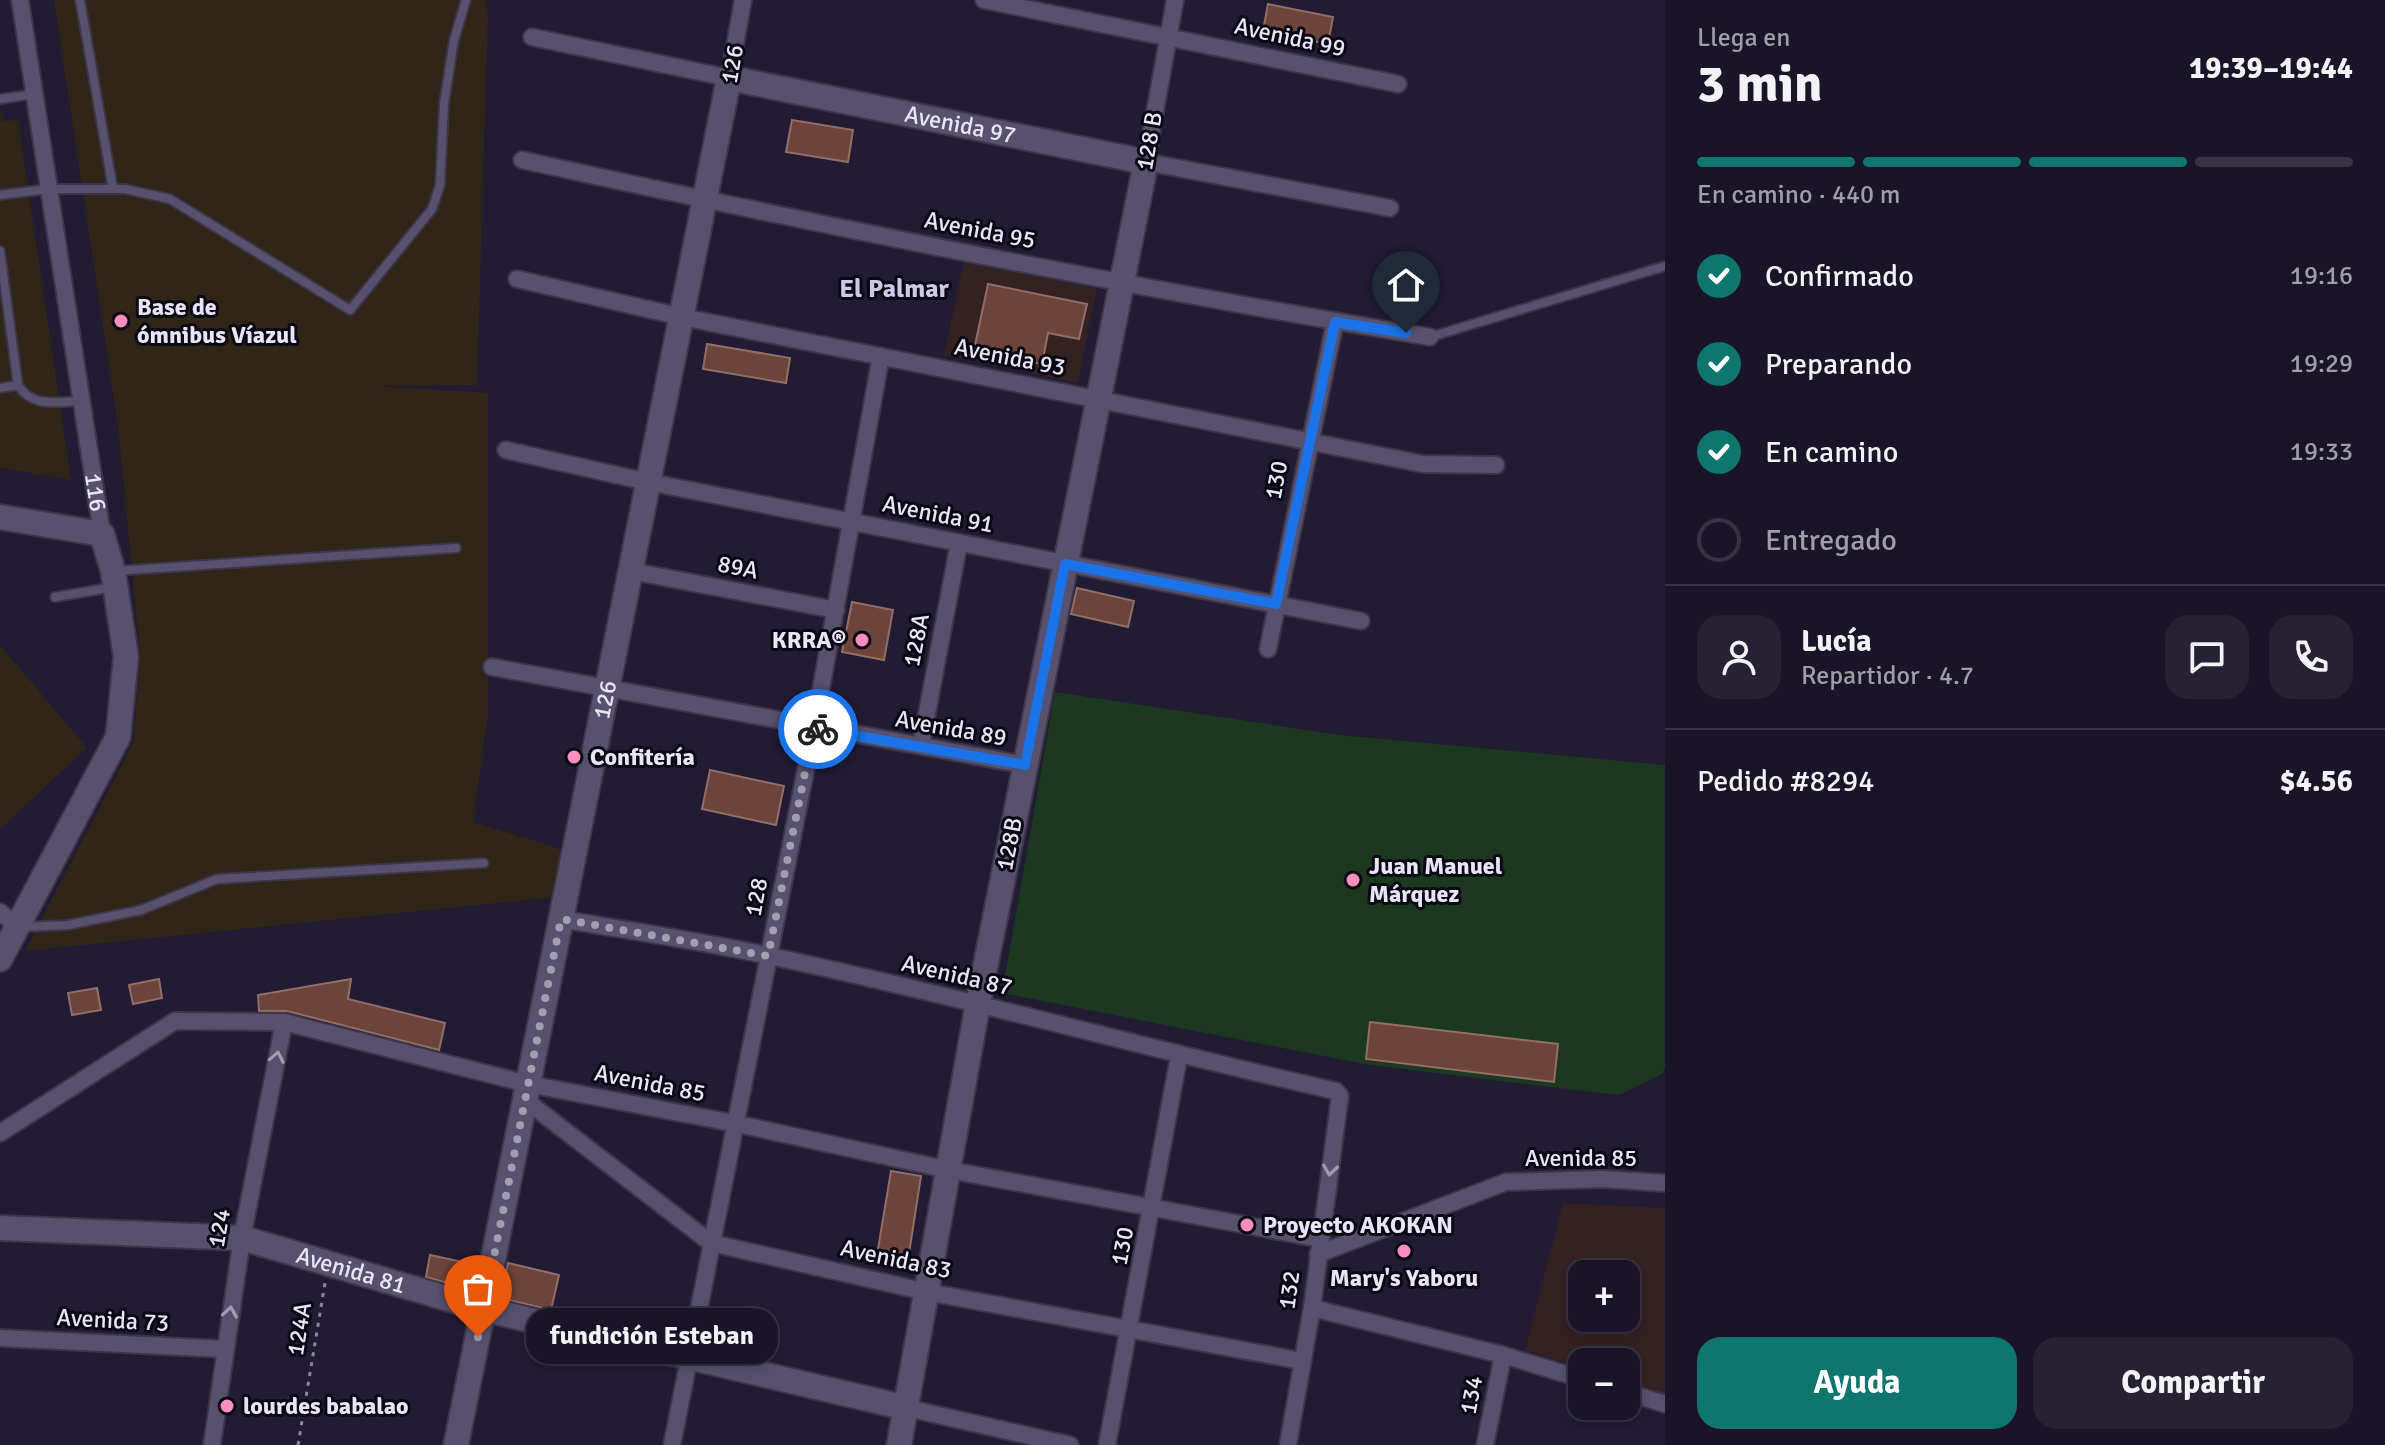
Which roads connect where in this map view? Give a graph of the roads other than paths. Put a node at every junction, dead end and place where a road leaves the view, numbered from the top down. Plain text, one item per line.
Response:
1 (20, 0) edge
2 (80, 0) edge
3 (466, 0) edge
4 (743, 0) edge
5 (984, 0) edge
6 (1175, 0) edge
7 (532, 37) dead end
8 (1167, 37) junction
9 (729, 78) junction
10 (1398, 84) dead end
11 (34, 94) junction
12 (0, 99) edge
13 (522, 160) dead end
14 (1146, 162) junction
15 (48, 189) junction
16 (113, 189) junction
17 (0, 195) edge
18 (705, 201) junction
19 (1390, 208) dead end
20 (0, 251) edge
21 (1665, 266) edge
22 (517, 279) dead end
23 (1120, 282) junction
24 (682, 317) junction
25 (1335, 322) junction
26 (1430, 337) joint
27 (881, 356) junction
28 (18, 385) junction
29 (0, 388) edge
30 (1097, 398) junction
31 (84, 401) junction
32 (1308, 440) junction
33 (506, 450) dead end
34 (1496, 465) dead end
35 (648, 482) junction
36 (0, 517) edge
37 (852, 522) junction
38 (102, 534) junction
39 (959, 543) junction
40 (456, 548) dead end
41 (1065, 564) junction
42 (631, 571) junction
43 (114, 579) junction
44 (55, 597) dead end
45 (1276, 604) junction
46 (836, 610) junction
47 (1361, 621) dead end
48 (1268, 649) dead end
49 (492, 667) dead end
50 (607, 690) junction
51 (814, 728) junction
52 (921, 745) junction
53 (1025, 765) junction
54 (484, 863) dead end
55 (9, 919) edge
56 (561, 919) junction
57 (768, 956) junction
58 (0, 959) edge
59 (978, 1003) junction
60 (284, 1022) junction
61 (1179, 1056) junction
62 (526, 1092) junction
63 (1339, 1093) joint
64 (738, 1124) junction
65 (0, 1133) edge
66 (949, 1170) junction
67 (1665, 1183) edge
68 (1154, 1207) junction
69 (0, 1228) edge
70 (242, 1238) junction
71 (711, 1243) junction
72 (1319, 1247) junction
73 (927, 1292) junction
74 (1312, 1308) junction
75 (483, 1309) junction
76 (1130, 1328) junction
77 (0, 1338) edge
78 (224, 1349) junction
79 (1503, 1355) junction
80 (688, 1357) junction
81 (1302, 1361) junction
82 (1568, 1375) edge
83 (1640, 1396) edge
84 (1665, 1404) edge
85 (907, 1408) junction
86 (212, 1445) edge
87 (456, 1445) edge
88 (672, 1445) edge
89 (899, 1445) edge
90 (1070, 1445) edge
91 (1107, 1445) edge
92 (1288, 1445) edge
93 (1485, 1445) edge

1 - 11 street, 116
2 - 16 lane
3 - 16 lane
4 - 9 street, 126
5 - 8 street, Avenida 99
6 - 8 street, 128 B
7 - 9 street, Avenida 97
8 - 10 street, Avenida 99
8 - 14 street, 128 B
9 - 14 street, Avenida 97
9 - 18 street, 126
11 - 12 lane
11 - 15 street, 116
13 - 18 street, Avenida 95
14 - 19 street, Avenida 97
14 - 23 street, 128 B
15 - 16 lane
15 - 17 lane
15 - 31 street, 116
18 - 23 street, Avenida 95
18 - 24 street, 126
20 - 28 lane
21 - 26 lane
22 - 24 street, Avenida 93
23 - 25 street, Avenida 95
23 - 30 street, 128B
24 - 27 street, Avenida 93
24 - 35 street, 126
25 - 26 street, Avenida 95
25 - 32 street, 130
27 - 30 street, Avenida 93
27 - 37 street, 128
28 - 29 lane
28 - 31 lane
30 - 32 street, Avenida 93
30 - 41 street, 128B
31 - 38 street, 116
32 - 34 street, Avenida 93
32 - 45 street, 130
33 - 35 street, Avenida 91
35 - 37 street, Avenida 91
35 - 42 street, 126
36 - 38 street
37 - 39 street, Avenida 91
37 - 46 street, 128
38 - 43 street, 116
39 - 41 street, Avenida 91
39 - 52 street, 128A
40 - 43 lane
41 - 45 street, Avenida 91
41 - 53 street, 128B
42 - 46 street, 89A
42 - 50 street, 126
43 - 44 lane
43 - 55 street, 116
45 - 47 street, Avenida 91
45 - 48 street, 130
46 - 51 street, 128
49 - 50 street, Avenida 89
50 - 51 street, Avenida 89
50 - 56 street, 126
51 - 52 street, Avenida 89
51 - 57 street, 128
52 - 53 street, Avenida 89
53 - 59 street, 128B
54 - 55 lane
55 - 58 street, 116
56 - 57 street, Avenida 87
56 - 62 street, 126
57 - 59 street, Avenida 87
57 - 64 street, 128
59 - 61 street, Avenida 87
59 - 66 street, 128B
60 - 62 street, Avenida 85
60 - 65 street, Avenida 85
70 -> 60 street, 124
61 - 63 street, Avenida 87
61 - 68 street, 130
62 - 64 street, Avenida 85
62 - 71 street, Avenida 83
62 - 75 street, 126
63 -> 72 street, 132
64 - 66 street, Avenida 85
64 - 71 street, 128
66 - 68 street, Avenida 85
66 - 73 street, 128B
67 - 72 street, Avenida 85
68 - 72 street, Avenida 85
68 - 76 street, 130
69 - 70 street, Avenida 81
70 - 75 street, Avenida 81
78 -> 70 street, 124
71 - 73 street, Avenida 83
71 - 80 street, 128
72 - 74 street, 132
73 - 76 street, Avenida 83
73 - 85 street, 128B
74 - 79 street
74 - 81 street, 132
75 - 80 street, Avenida 81
75 - 87 street, 126
76 - 81 street, Avenida 83
76 - 91 street, 130
77 - 78 street, Avenida 73
78 - 86 street, 124
79 - 82 street
79 - 93 street, 134
80 - 85 street, Avenida 81
80 - 88 street, 128
81 - 92 street, 132
83 - 84 street
85 - 89 street
85 - 90 street, Avenida 81

